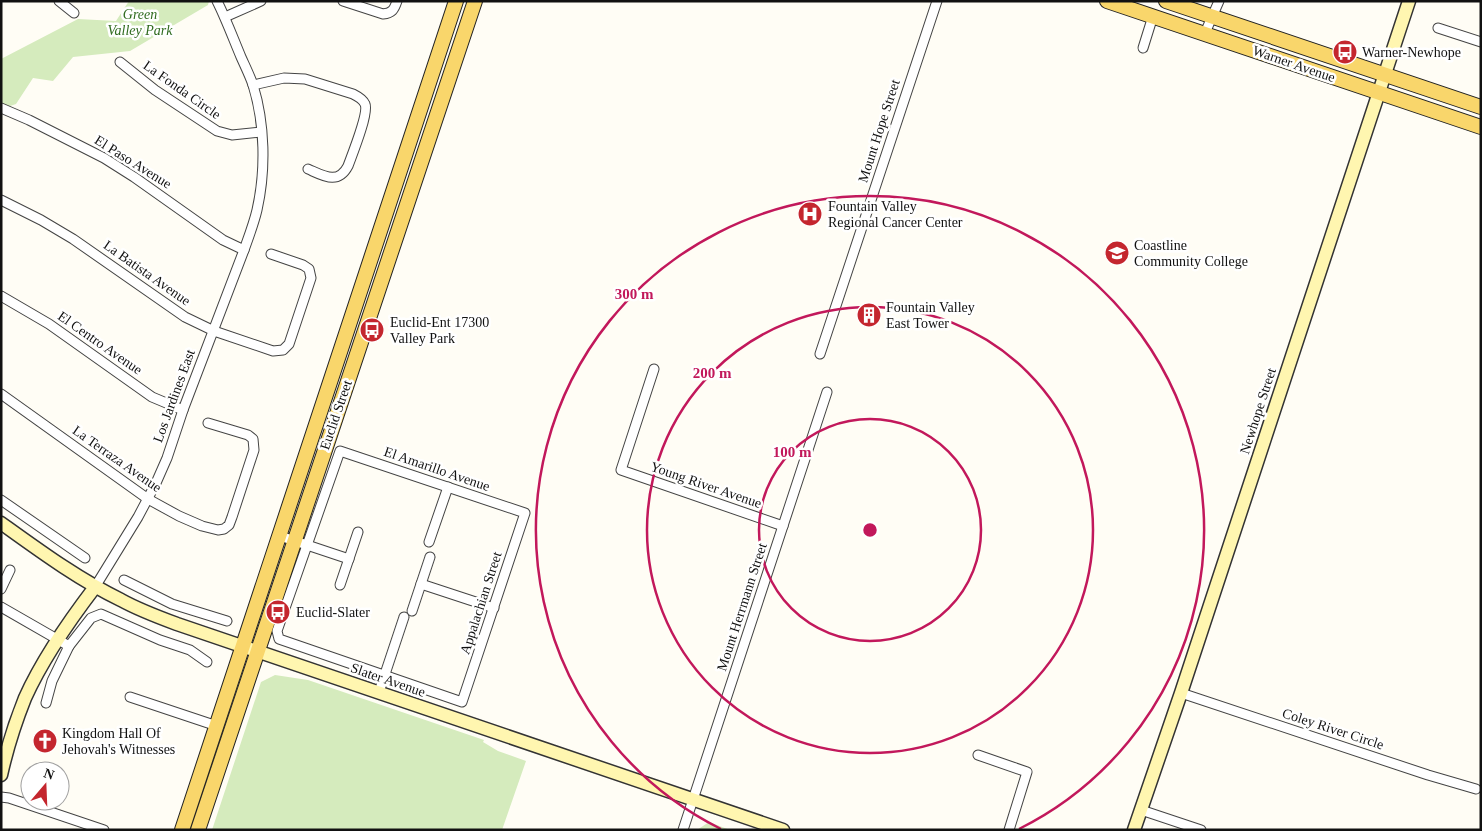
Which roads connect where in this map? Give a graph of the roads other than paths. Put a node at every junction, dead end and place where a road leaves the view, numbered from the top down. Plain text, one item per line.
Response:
1 (59, 1) edge
2 (217, 1) edge
3 (261, 1) edge
4 (343, 1) edge
5 (397, 1) edge
6 (456, 1) edge
7 (474, 1) edge
8 (937, 1) edge
9 (1107, 1) edge
10 (1166, 1) edge
11 (1219, 1) edge
12 (1409, 1) edge
13 (74, 13) dead end
14 (1153, 16) junction
15 (1212, 16) junction
16 (225, 17) junction
17 (1438, 28) dead end
18 (1205, 34) junction
19 (1481, 42) edge
20 (1143, 48) dead end
21 (120, 62) dead end
22 (1385, 74) junction
23 (252, 85) junction
24 (1379, 93) junction
25 (1481, 107) edge
26 (1, 108) edge
27 (1481, 127) edge
28 (261, 132) junction
29 (308, 169) dead end
30 (1, 200) edge
31 (244, 250) junction
32 (271, 254) dead end
33 (1, 296) edge
34 (214, 331) junction
35 (820, 354) dead end
36 (654, 369) dead end
37 (827, 392) dead end
38 (1, 394) edge
39 (183, 410) junction
40 (208, 423) dead end
41 (317, 424) junction
42 (331, 429) junction
43 (448, 487) junction
44 (148, 499) junction
45 (1, 500) edge
46 (525, 513) joint
47 (1, 523) edge
48 (783, 526) junction
49 (358, 532) dead end
50 (280, 536) junction
51 (429, 542) dead end
52 (300, 543) junction
53 (85, 558) dead end
54 (430, 558) dead end
55 (349, 559) junction
56 (10, 570) dead end
57 (124, 580) dead end
58 (421, 584) junction
59 (340, 585) dead end
60 (95, 587) junction
61 (1, 588) edge
62 (172, 604) junction
63 (1, 607) edge
64 (494, 608) junction
65 (412, 610) dead end
66 (404, 616) dead end
67 (167, 620) junction
68 (227, 621) dead end
69 (64, 642) junction
70 (250, 650) junction
71 (207, 662) dead end
72 (384, 676) junction
73 (379, 692) junction
74 (1181, 693) junction
75 (130, 697) dead end
76 (46, 703) dead end
77 (217, 726) junction
78 (978, 755) dead end
79 (1, 775) edge
80 (1476, 790) dead end
81 (1, 798) edge
82 (693, 800) junction
83 (189, 809) junction
84 (1141, 810) junction
85 (203, 814) junction
86 (104, 830) edge
87 (182, 830) edge
88 (198, 830) edge
89 (683, 830) edge
90 (783, 830) edge
91 (1009, 830) edge
92 (1134, 830) edge
93 (1201, 830) edge

1 - 13 street
2 - 16 street, Los Jardines East
3 - 16 street
4 - 5 street
6 - 41 main road, Euclid Street
7 - 42 main road, Euclid Street
8 - 35 street, Mount Hope Street
9 - 14 main road, Warner Avenue
10 - 15 main road, Warner Avenue
11 - 15 street
12 - 22 street, Newhope Street
14 - 18 main road, Warner Avenue
14 - 20 street
15 - 18 street
15 - 22 main road, Warner Avenue
16 - 23 street, Los Jardines East
17 - 19 street
18 - 24 main road, Warner Avenue
21 - 28 street, La Fonda Circle
22 - 24 street, Newhope Street
22 - 25 main road, Warner Avenue
23 - 28 street, Los Jardines East
23 - 29 street
24 - 27 main road, Warner Avenue
24 - 74 street, Newhope Street
26 - 31 street, El Paso Avenue
28 - 31 street, Los Jardines East
30 - 34 street, La Batista Avenue
31 - 34 street, Los Jardines East
32 - 34 street, La Batista Avenue
33 - 39 street, El Centro Avenue
34 - 39 street, Los Jardines East
36 - 48 street, Young River Avenue
37 - 48 street, Mount Herrmann Street
38 - 44 street, La Terraza Avenue
39 - 44 street, Los Jardines East
40 - 44 street, La Terraza Avenue
41 - 42 street
41 - 50 main road, Euclid Street
42 - 52 main road, Euclid Street
43 - 46 street, El Amarillo Avenue
43 - 51 street
43 - 52 street, El Amarillo Avenue
44 - 60 street, Los Jardines East
45 - 53 street
46 - 64 street, Appalachian Street
47 - 60 street, Slater Avenue
48 - 82 street, Mount Herrmann Street
49 - 55 street
50 - 52 street
50 - 70 main road, Euclid Street
52 - 55 street
52 - 70 main road, Euclid Street
52 - 72 street
54 - 58 street
55 - 59 street
56 - 61 street
57 - 62 street
58 - 64 street
58 - 65 street
60 - 67 street, Slater Avenue
60 - 69 street, Los Jardines East
62 - 67 street
62 - 68 street
63 - 69 street
64 - 72 street, Appalachian Street
66 - 72 street
67 - 70 street, Slater Avenue
69 - 71 street
69 - 76 street
69 - 79 street, Los Jardines East
70 - 73 street, Slater Avenue
70 - 77 main road, Euclid Street
70 - 85 main road, Euclid Street
72 - 73 street
73 - 82 street, Slater Avenue
74 - 80 street, Coley River Circle
74 - 84 street, Newhope Street
75 - 77 street
77 - 83 main road, Euclid Street
78 - 91 street
81 - 86 street
82 - 89 street, Mount Herrmann Street
82 - 90 street, Slater Avenue
83 - 85 main road
83 - 87 main road, Euclid Street
84 - 92 street, Newhope Street
84 - 93 street
85 - 88 main road, Euclid Street

